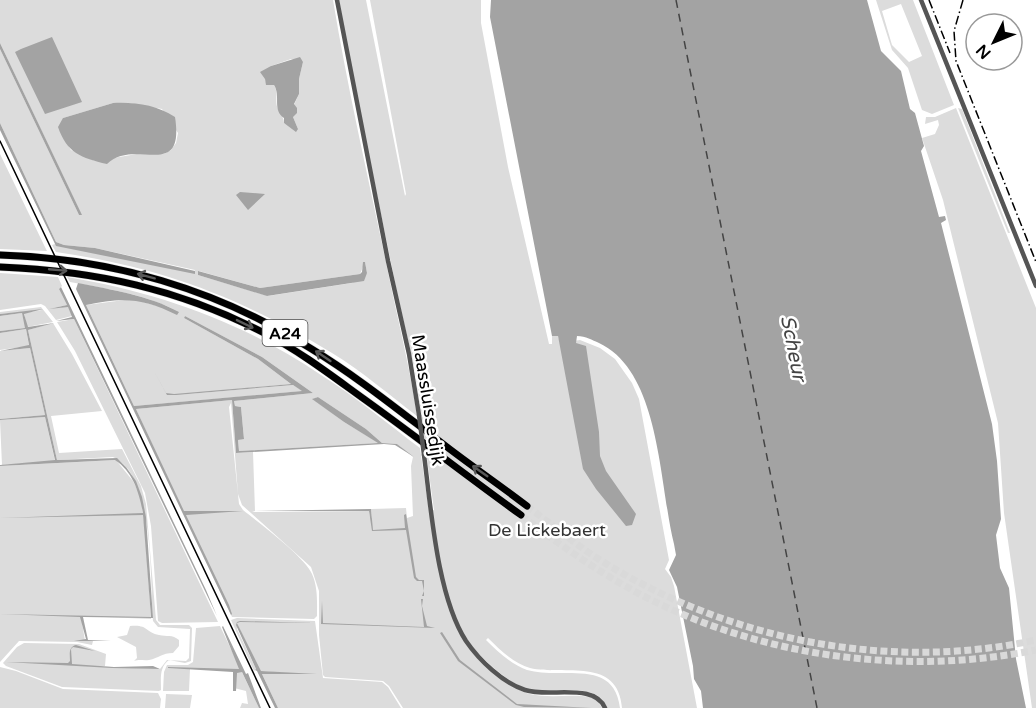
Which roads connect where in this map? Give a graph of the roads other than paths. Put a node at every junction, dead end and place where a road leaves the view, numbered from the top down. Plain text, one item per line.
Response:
1 (337, 0) edge
2 (921, 0) edge
3 (0, 255) edge
4 (0, 267) edge
5 (1036, 286) edge
6 (527, 506) tunnel mouth
7 (520, 515) tunnel mouth
8 (605, 708) edge

1 - 8 street, Maassluissedijk, bridge
2 - 5 street
6 -> 3 highway, A24
4 -> 7 highway, A24

